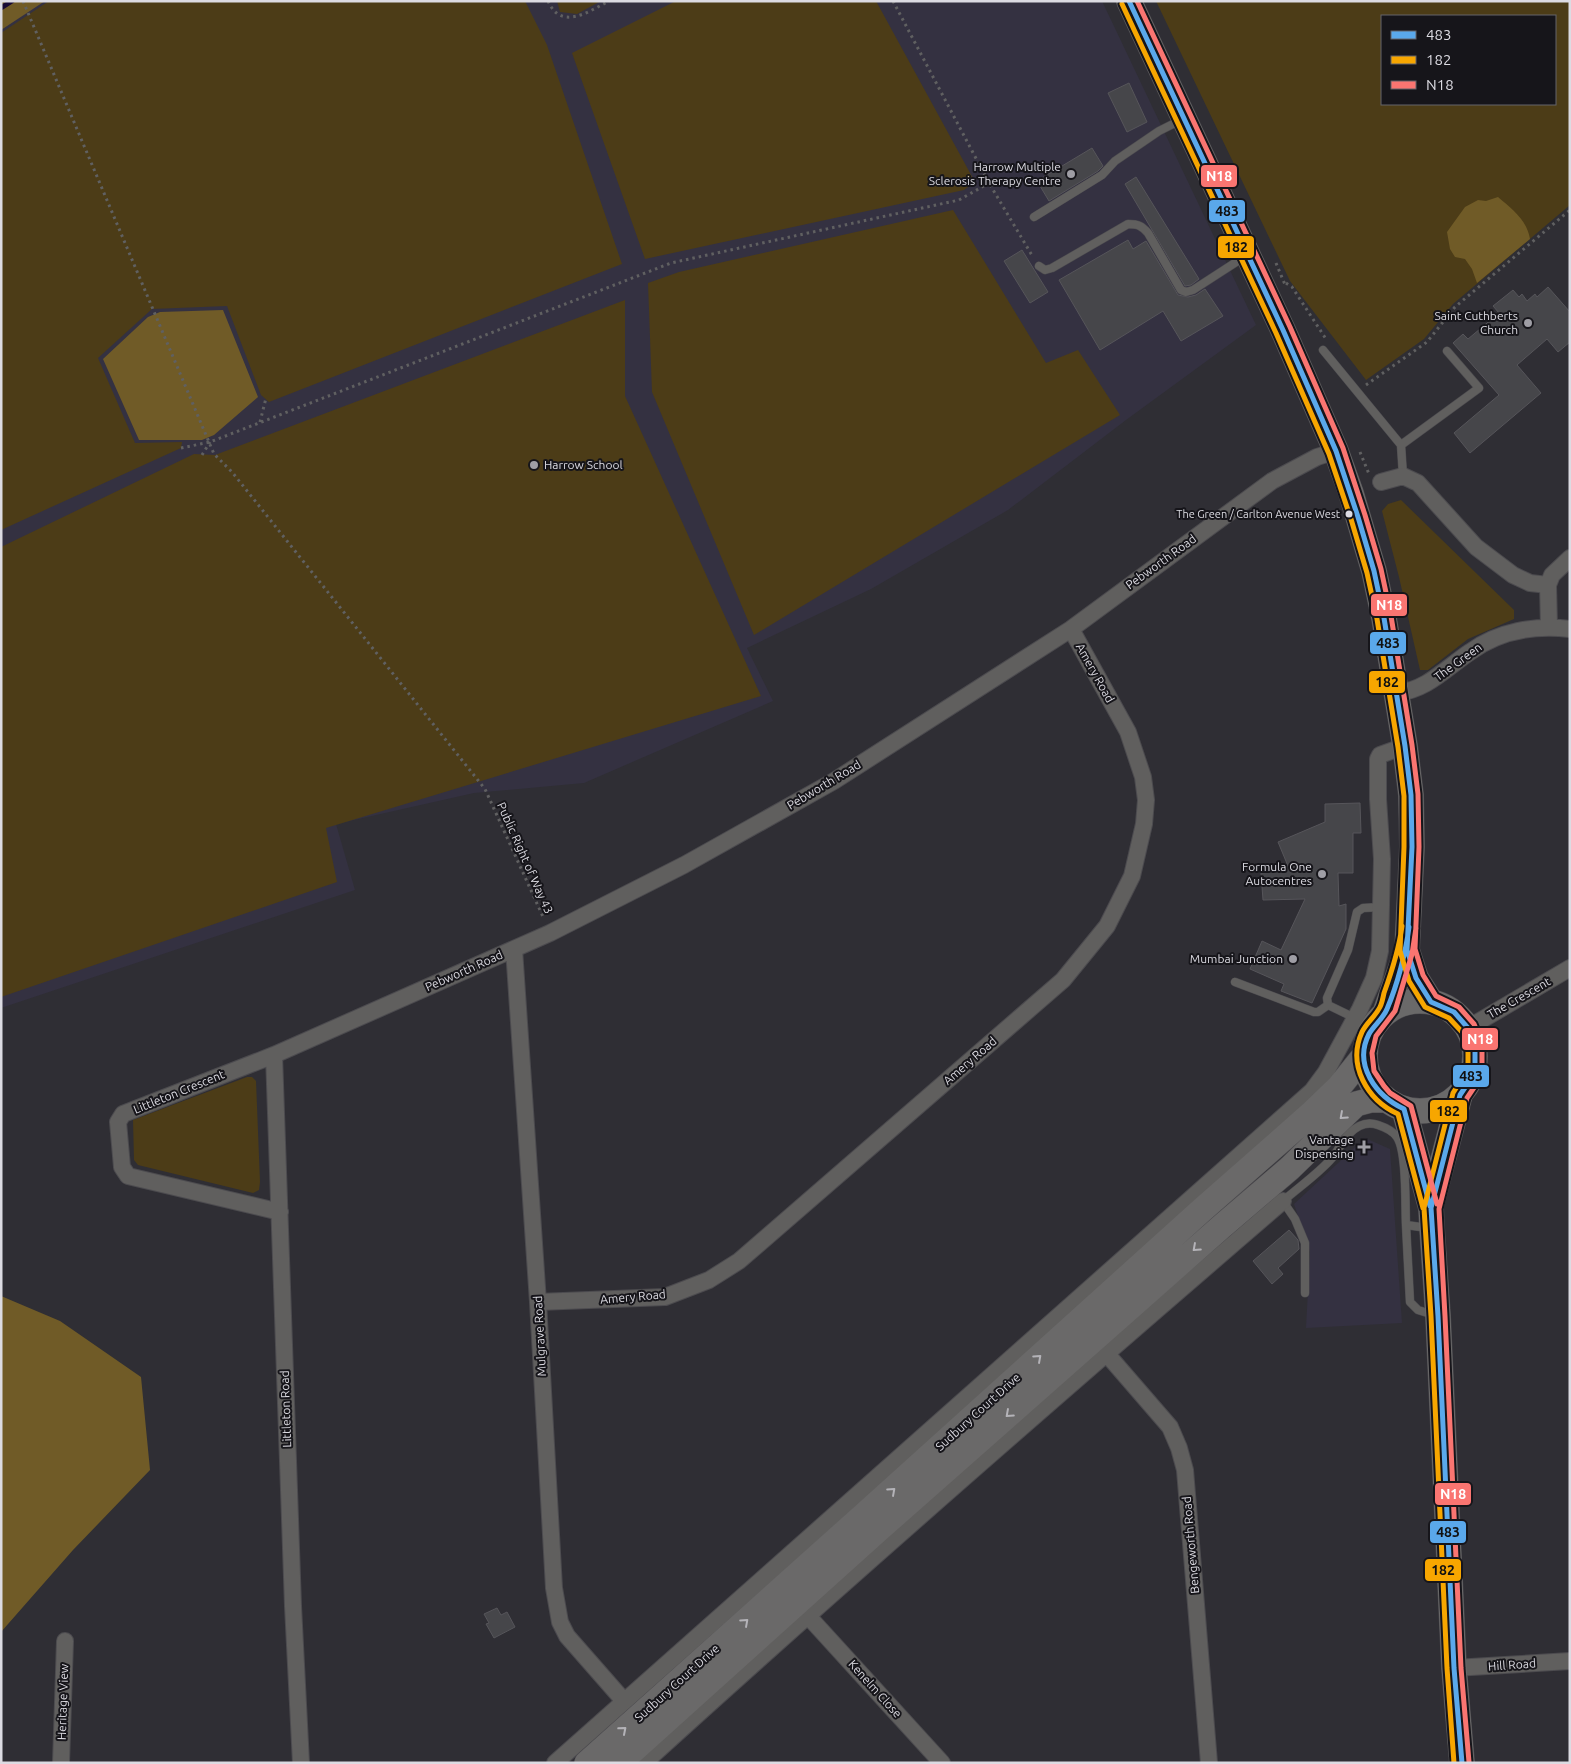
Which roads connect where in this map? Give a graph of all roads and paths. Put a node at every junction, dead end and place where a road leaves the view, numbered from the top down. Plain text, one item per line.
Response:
1 (23, 1) edge
2 (548, 1) edge
3 (609, 1) edge
4 (893, 1) edge
5 (1130, 1) edge
6 (1185, 118) junction
7 (989, 183) junction
8 (1570, 210) edge
9 (1034, 217) dead end
10 (1248, 255) junction
11 (1039, 266) joint
12 (1286, 283) dead end
13 (1323, 350) dead end
14 (1446, 351) dead end
15 (1334, 362) junction
16 (1358, 392) junction
17 (266, 398) dead end
18 (260, 422) junction
19 (210, 442) junction
20 (1401, 445) junction
21 (181, 448) dead end
22 (1336, 451) junction
23 (202, 455) dead end
24 (1403, 476) junction
25 (1381, 482) dead end
26 (1570, 558) edge
27 (1548, 585) junction
28 (1548, 627) junction
29 (1071, 628) junction
30 (1570, 628) edge
31 (1397, 693) junction
32 (1405, 746) junction
33 (1381, 907) junction
34 (1380, 927) junction
35 (550, 934) junction
36 (1408, 939) junction
37 (514, 949) junction
38 (1570, 968) edge
39 (1235, 982) dead end
40 (1431, 1002) junction
41 (1328, 1005) junction
42 (1385, 1013) junction
43 (1355, 1018) junction
44 (1468, 1028) junction
45 (274, 1055) junction
46 (1364, 1056) junction
47 (1460, 1095) junction
48 (1395, 1105) junction
49 (1301, 1108) junction
50 (1276, 1193) junction
51 (280, 1212) junction
52 (1212, 1218) junction
53 (1431, 1218) junction
54 (1406, 1225) junction
55 (1305, 1293) dead end
56 (538, 1302) junction
57 (1438, 1316) junction
58 (1106, 1353) junction
59 (1039, 1400) junction
60 (872, 1522) junction
61 (857, 1561) junction
62 (808, 1616) junction
63 (66, 1641) dead end
64 (1570, 1661) edge
65 (740, 1665) junction
66 (1454, 1668) junction
67 (677, 1669) junction
68 (624, 1701) junction
69 (61, 1763) edge
70 (301, 1763) edge
71 (555, 1763) edge
72 (587, 1763) edge
73 (619, 1763) edge
74 (644, 1763) edge
75 (942, 1763) edge
76 (1209, 1763) edge
77 (1462, 1763) edge

1 - 19 path, Public Right of Way 43
2 - 3 path
4 - 7 path
5 - 6 main road
6 - 9 lane
6 - 10 main road
7 - 11 path
7 - 18 path
8 - 16 path
10 - 11 lane
10 - 22 main road
12 - 15 path
13 - 15 lane
14 - 20 lane
15 - 16 lane
16 - 20 lane
17 - 18 path
18 - 19 path
19 - 21 path
19 - 23 path
19 - 35 path, Public Right of Way 43
20 - 24 lane
22 - 29 street, Pebworth Road
22 - 31 main road
24 - 25 street
24 - 27 street
26 - 27 street
27 - 28 street
28 - 30 street, The Green
28 - 31 street, The Green
29 - 35 street, Pebworth Road
29 - 56 street, Amery Road
31 - 32 main road
32 - 33 street
32 - 36 main road
33 - 34 street
33 - 41 lane
34 - 36 street
34 - 43 street
35 - 37 street, Pebworth Road
36 - 40 main road
36 - 42 main road
37 - 45 street, Pebworth Road
37 - 56 street, Mulgrave Road
38 - 44 street, The Crescent
39 - 41 lane
40 - 42 main road
40 - 44 main road
41 - 43 lane
42 - 46 main road
43 - 49 street
44 - 47 main road
45 - 51 street, Littleton Road
45 - 51 street, Littleton Crescent
46 - 48 main road
46 - 49 main road, Sudbury Court Drive
47 - 48 main road
47 - 53 main road
48 -> 50 main road, Sudbury Court Drive
48 - 53 main road
49 - 52 main road, Sudbury Court Drive
49 - 67 street, Sudbury Court Drive
50 - 52 main road, Sudbury Court Drive
50 - 54 lane
50 - 55 lane
50 - 58 street, Sudbury Court Drive
51 - 70 street, Littleton Road
52 -> 59 main road, Sudbury Court Drive
60 -> 52 main road, Sudbury Court Drive
53 - 54 lane
53 - 57 main road
54 - 57 lane
56 - 68 street, Mulgrave Road
57 - 66 main road
58 - 59 street, Sudbury Court Drive
58 - 76 street, Bengeworth Road
59 -> 60 main road, Sudbury Court Drive
59 - 61 street, Sudbury Court Drive
60 - 61 main road, Sudbury Court Drive
67 -> 60 main road, Sudbury Court Drive
61 - 62 street, Sudbury Court Drive
61 - 65 main road, Sudbury Court Drive
62 - 65 street, Sudbury Court Drive
62 - 75 street, Kenelm Close
63 - 69 street, Heritage View
64 - 66 street, Hill Road
65 - 73 main road, Sudbury Court Drive
65 - 74 street, Sudbury Court Drive
66 - 77 main road
67 - 68 street, Sudbury Court Drive
72 -> 67 main road, Sudbury Court Drive
68 - 71 street, Sudbury Court Drive

